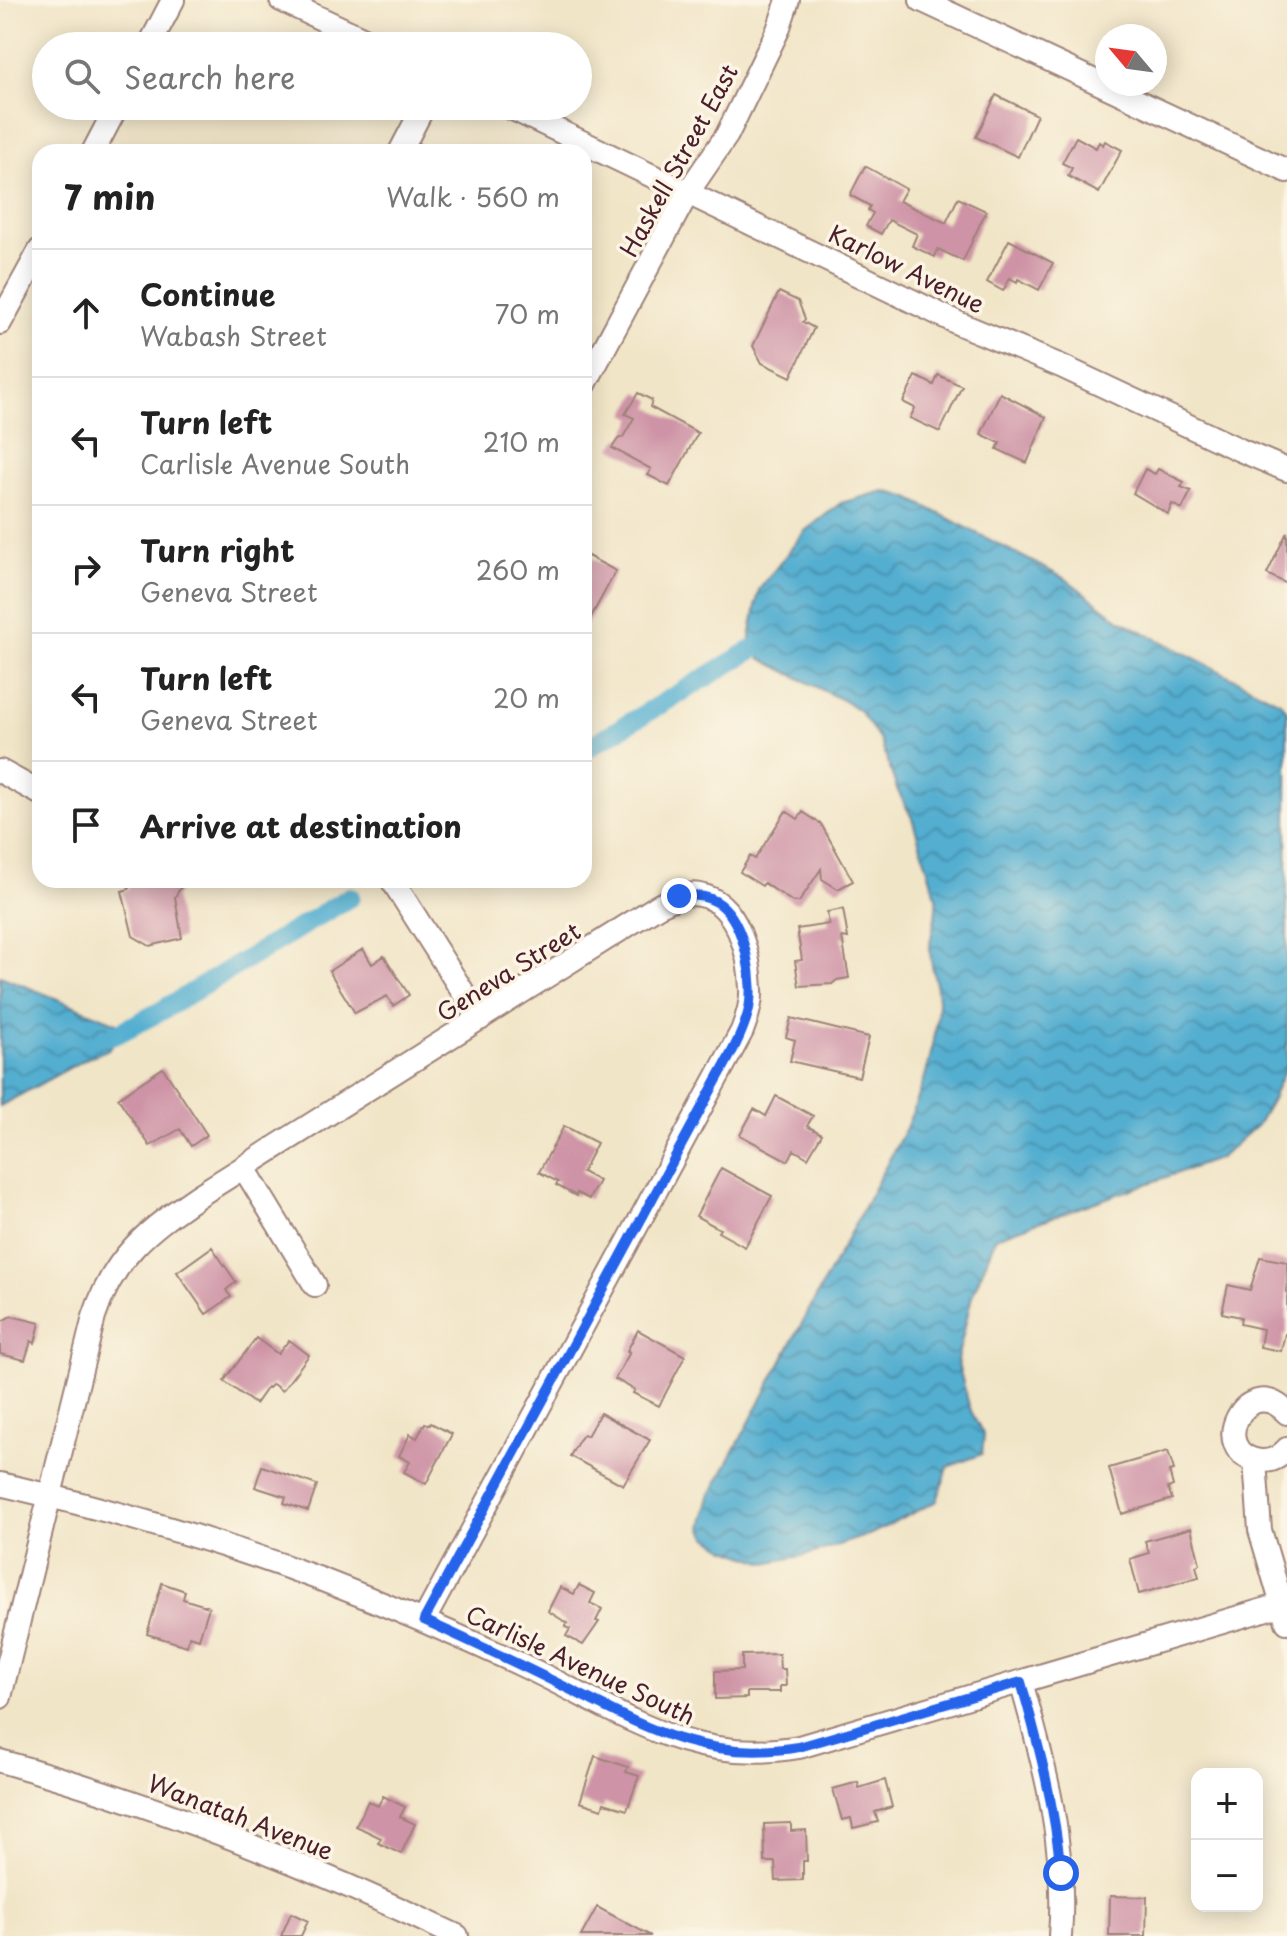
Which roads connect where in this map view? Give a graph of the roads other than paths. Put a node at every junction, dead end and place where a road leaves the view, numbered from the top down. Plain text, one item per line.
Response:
1 (173, 0) edge
2 (281, 0) edge
3 (788, 0) edge
4 (921, 0) edge
5 (156, 32) edge
6 (349, 32) edge
7 (110, 120) edge
8 (417, 120) edge
9 (536, 120) edge
10 (97, 144) edge
11 (404, 144) edge
12 (587, 144) edge
13 (592, 146) edge
14 (1287, 171) edge
15 (688, 192) junction
16 (32, 265) edge
17 (0, 323) edge
18 (592, 371) edge
19 (1287, 470) edge
20 (0, 771) edge
21 (32, 789) edge
22 (397, 888) edge
23 (480, 1019) junction
24 (244, 1168) junction
25 (315, 1285) dead end
26 (1287, 1413) edge
27 (1287, 1449) edge
28 (1255, 1461) junction
29 (0, 1484) edge
30 (50, 1496) junction
31 (1285, 1610) edge
32 (424, 1620) junction
33 (1021, 1682) junction
34 (0, 1697) edge
35 (0, 1761) edge
36 (457, 1936) edge
37 (1060, 1936) edge

1 - 5 street
2 - 6 street
3 - 15 street, Haskell Street East
4 - 14 street
7 - 10 street
8 - 11 street
9 - 12 street, Karlow Avenue
13 - 15 street, Karlow Avenue
15 - 18 street, Haskell Street East
15 - 19 street, Karlow Avenue
16 - 17 street
20 - 21 street
22 - 23 street
23 - 24 street, Geneva Street
23 - 32 street, Geneva Street
24 - 25 street
24 - 30 street, Geneva Street
26 - 28 street
27 - 28 street
28 - 31 street
29 - 30 street, Carlisle Avenue South
30 - 32 street, Carlisle Avenue South
30 - 34 street, Geneva Street
31 - 33 street, Carlisle Avenue South
32 - 33 street, Carlisle Avenue South
33 - 37 street
35 - 36 street, Wanatah Avenue

